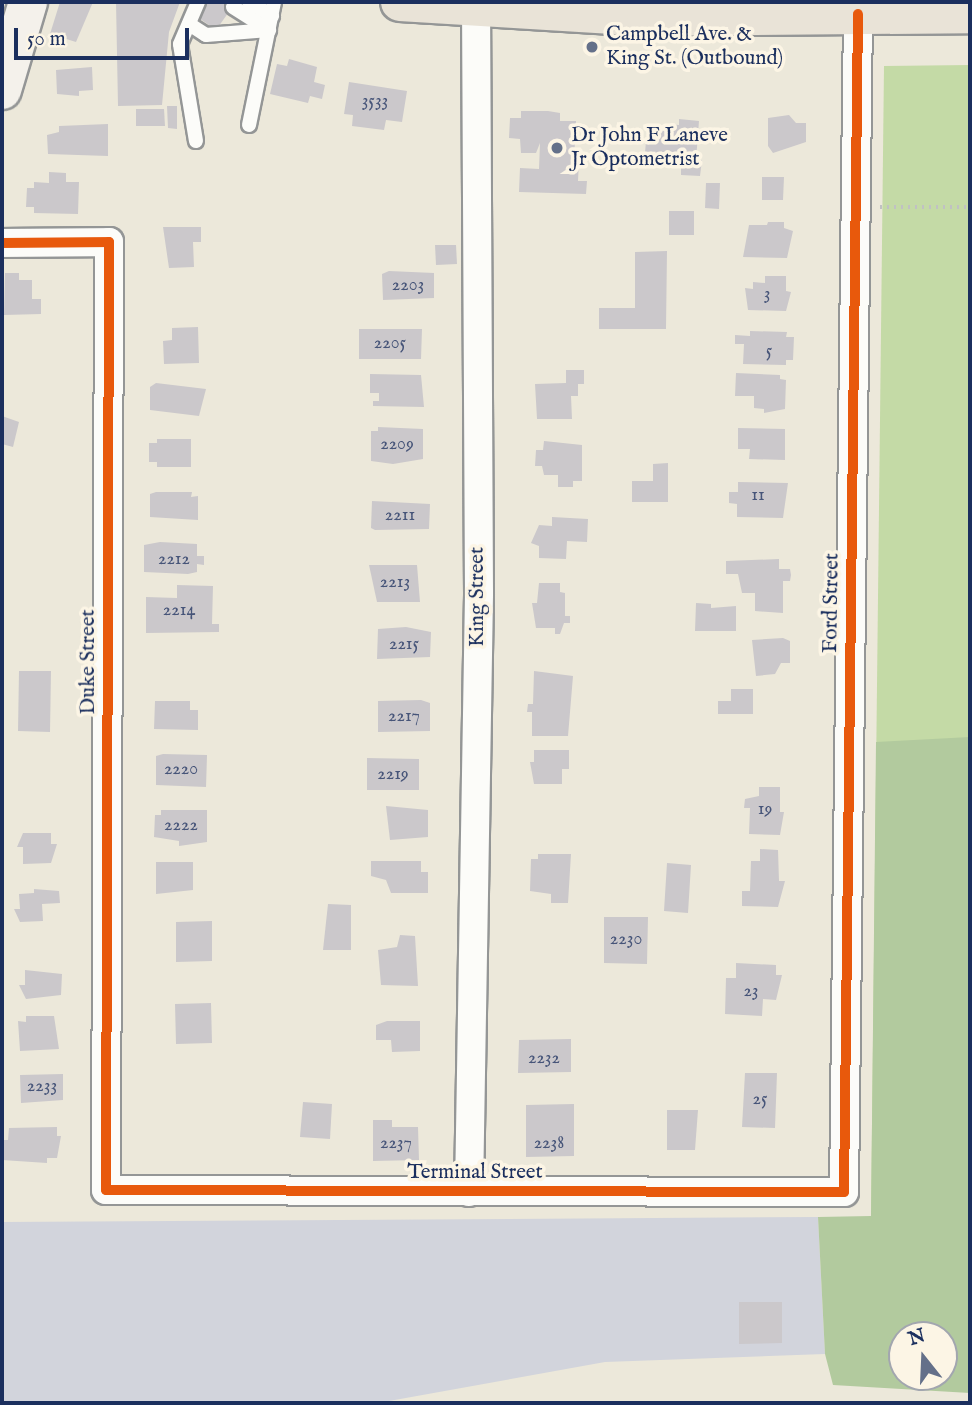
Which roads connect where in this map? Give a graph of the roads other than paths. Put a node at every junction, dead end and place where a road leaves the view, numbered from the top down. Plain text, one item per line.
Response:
1 (28, 2) edge
2 (198, 2) edge
3 (249, 2) edge
4 (400, 2) edge
5 (476, 5) edge
6 (233, 7) dead end
7 (805, 8) edge
8 (906, 8) edge
9 (742, 9) edge
10 (853, 10) edge
11 (970, 14) edge
12 (272, 16) edge
13 (189, 23) junction
14 (2, 90) edge
15 (249, 125) dead end
16 (196, 141) dead end
17 (2, 243) edge
18 (106, 1190) joint
19 (469, 1192) junction
20 (844, 1192) joint

1 - 14 street
2 - 13 lane
3 - 12 lane
4 - 5 main road
5 - 9 main road
5 - 19 street, King Street
6 - 12 lane
7 - 9 main road
7 - 10 main road
8 - 10 main road
8 - 11 main road
10 - 20 street, Ford Street
12 - 13 lane
12 - 15 lane
13 - 16 lane
17 - 18 street, Duke Street
18 - 19 street, Terminal Street
19 - 20 street, Terminal Street

